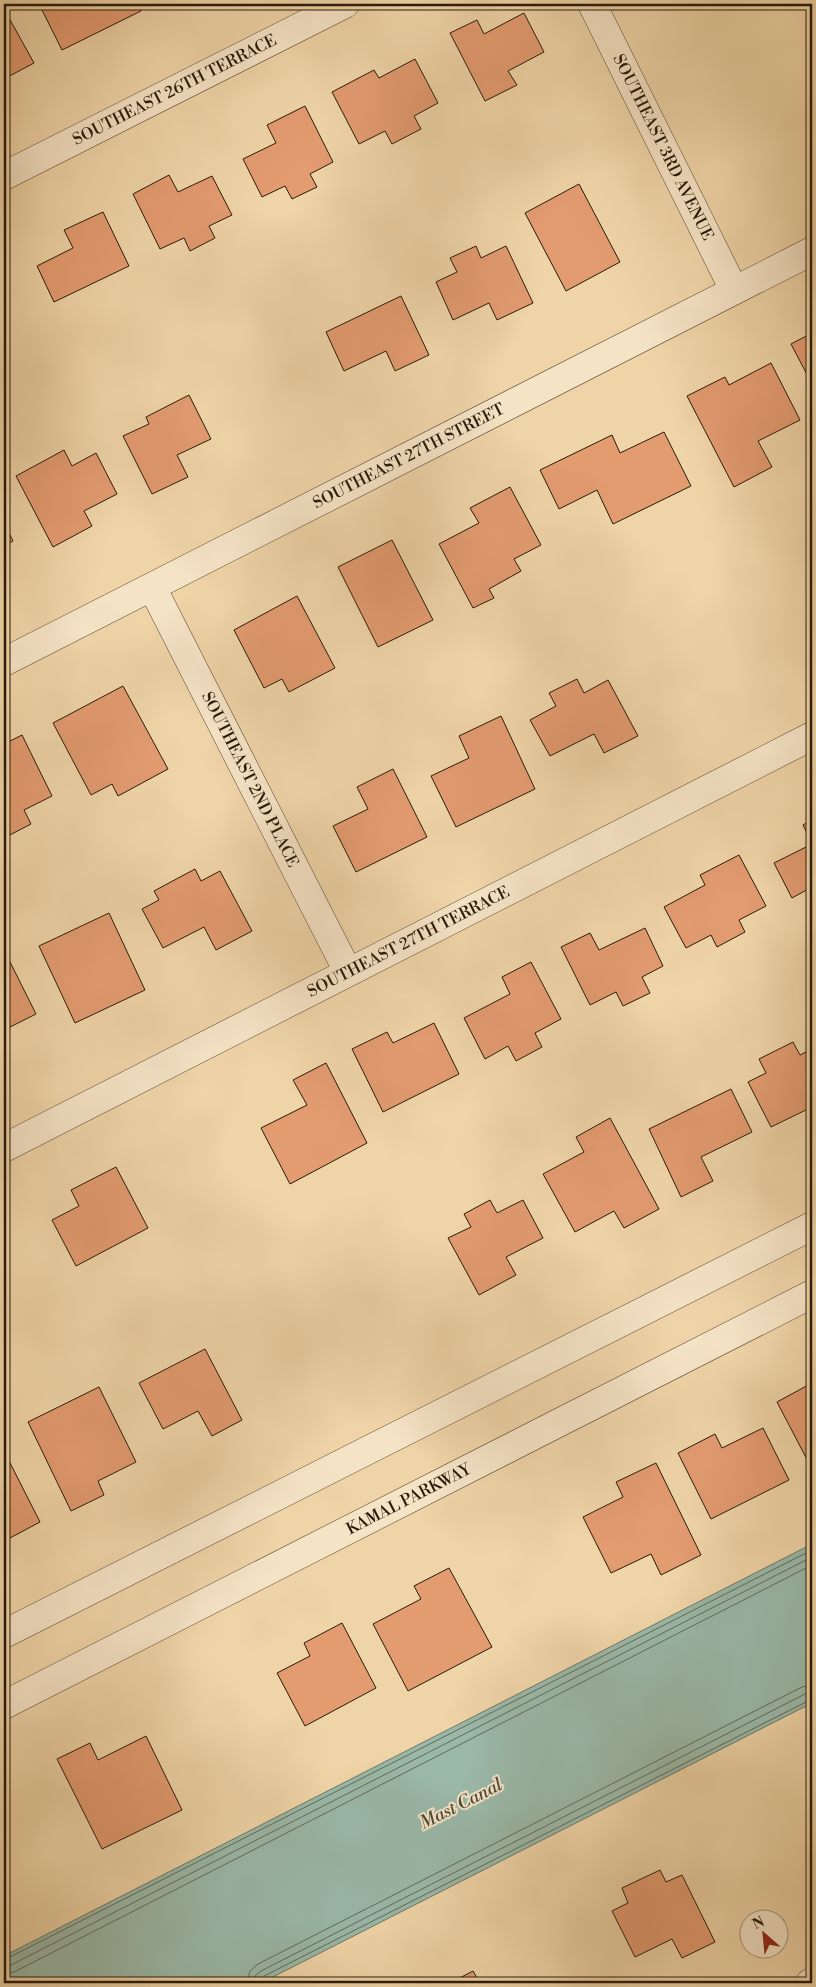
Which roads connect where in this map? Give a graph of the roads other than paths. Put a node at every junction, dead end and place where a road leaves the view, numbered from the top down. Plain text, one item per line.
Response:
1 (345, 4) edge
2 (592, 4) edge
3 (4, 176) edge
4 (812, 251) edge
5 (734, 290) junction
6 (152, 587) junction
7 (4, 662) edge
8 (812, 736) edge
9 (348, 972) junction
10 (4, 1148) edge
11 (812, 1226) edge
12 (812, 1294) edge
13 (4, 1634) edge
14 (4, 1705) edge

1 - 3 street, SOUTHEAST 26TH TERRACE
2 - 5 street, SOUTHEAST 3RD AVENUE
4 - 5 street, SOUTHEAST 27TH STREET
5 - 6 street, SOUTHEAST 27TH STREET
6 - 7 street, SOUTHEAST 27TH STREET
6 - 9 street, SOUTHEAST 2ND PLACE
8 - 9 street, SOUTHEAST 27TH TERRACE
9 - 10 street, SOUTHEAST 27TH TERRACE
11 - 13 street
12 - 14 street, KAMAL PARKWAY

